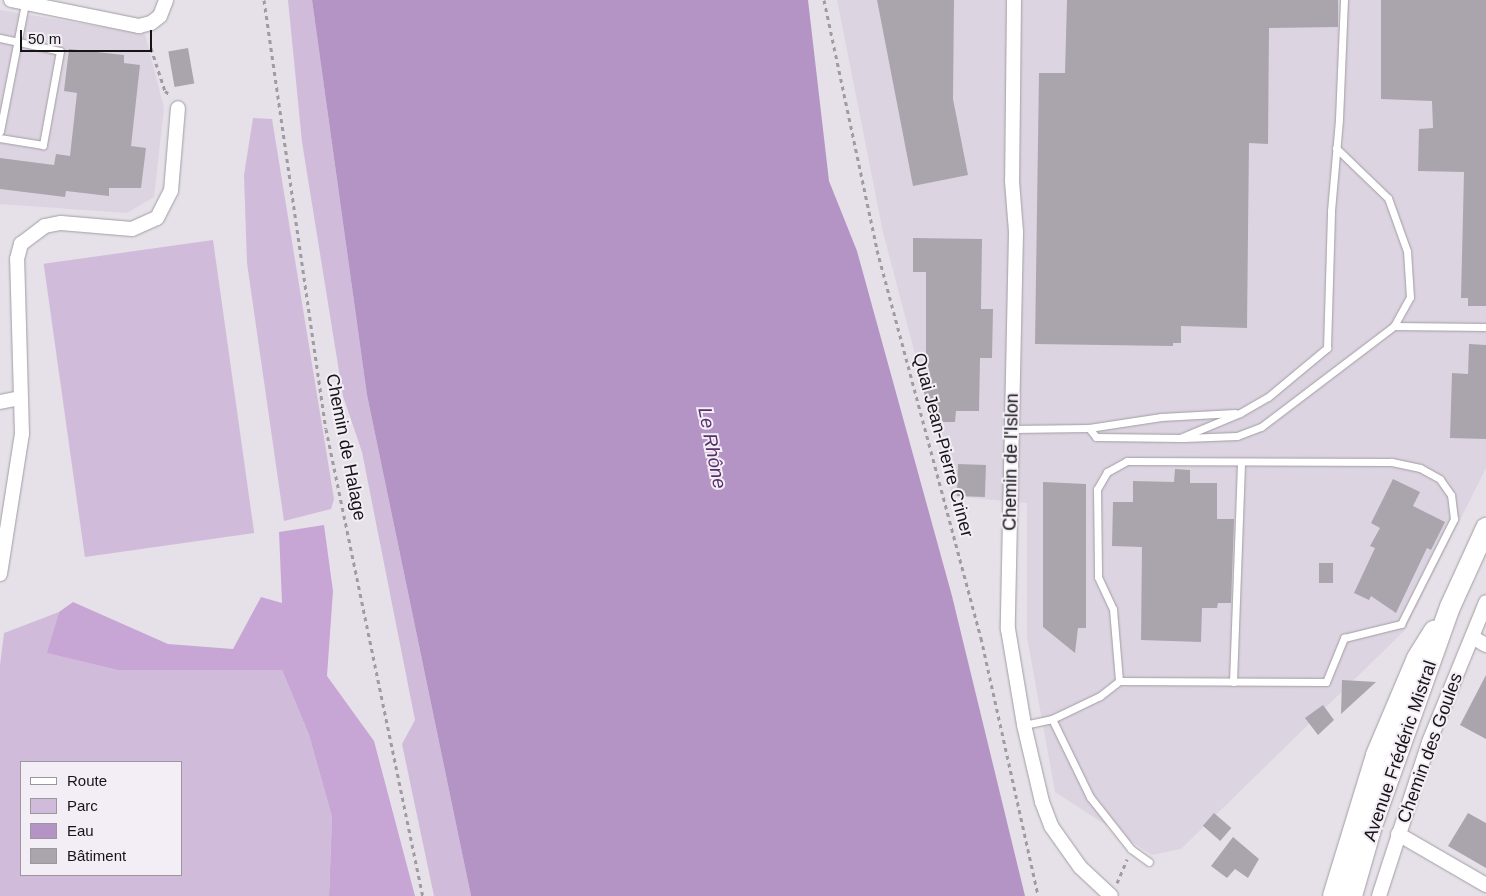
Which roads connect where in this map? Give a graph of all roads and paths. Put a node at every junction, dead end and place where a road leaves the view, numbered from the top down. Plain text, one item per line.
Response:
1 (166, 0) edge
2 (264, 0) edge
3 (824, 0) edge
4 (1014, 0) edge
5 (1344, 0) edge
6 (18, 1) edge
7 (55, 4) edge
8 (0, 38) edge
9 (17, 42) junction
10 (151, 48) dead end
11 (178, 108) joint
12 (0, 131) edge
13 (0, 138) edge
14 (1336, 148) junction
15 (1394, 326) junction
16 (1486, 327) edge
17 (20, 398) junction
18 (0, 402) edge
19 (1240, 413) junction
20 (1089, 428) junction
21 (1012, 429) junction
22 (1180, 438) junction
23 (1241, 462) junction
24 (1486, 528) edge
25 (0, 574) edge
26 (1486, 602) edge
27 (1450, 607) junction
28 (1472, 637) junction
29 (1486, 645) edge
30 (1119, 682) junction
31 (1234, 682) junction
32 (1052, 719) junction
33 (1024, 725) junction
34 (1398, 834) junction
35 (1131, 849) junction
36 (1149, 862) dead end
37 (1486, 885) edge
38 (423, 896) edge
39 (1038, 896) edge
40 (1111, 896) edge
41 (1333, 896) edge
42 (1352, 896) edge
43 (1379, 896) edge

1 - 7 street
2 - 38 path, Chemin de Halage
3 - 39 path, Quai Jean-Pierre Criner
4 - 21 street, Chemin de l'Islon
5 - 14 lane
6 - 7 street
6 - 9 lane
8 - 9 lane
9 - 12 lane
9 - 13 lane
10 - 11 path
11 - 17 street
14 - 15 lane
14 - 19 lane
15 - 16 lane
15 - 22 lane
17 - 18 street
17 - 25 street
19 - 20 lane
19 - 22 lane
20 - 21 lane
20 - 22 lane
21 - 33 street, Chemin de l'Islon
23 - 30 lane
23 - 31 lane
23 - 31 lane
24 - 27 main road, Avenue Frédéric Mistral
26 - 28 street, Chemin des Goules
27 - 41 main road, Avenue Frédéric Mistral
27 - 42 main road, Avenue Frédéric Mistral
28 - 29 street
28 - 34 street, Chemin des Goules
30 - 31 lane
30 - 32 lane
32 - 33 lane
32 - 35 lane
33 - 40 street, Chemin de l'Islon
34 - 37 street
34 - 43 street, Chemin des Goules
35 - 36 lane
35 - 40 path

